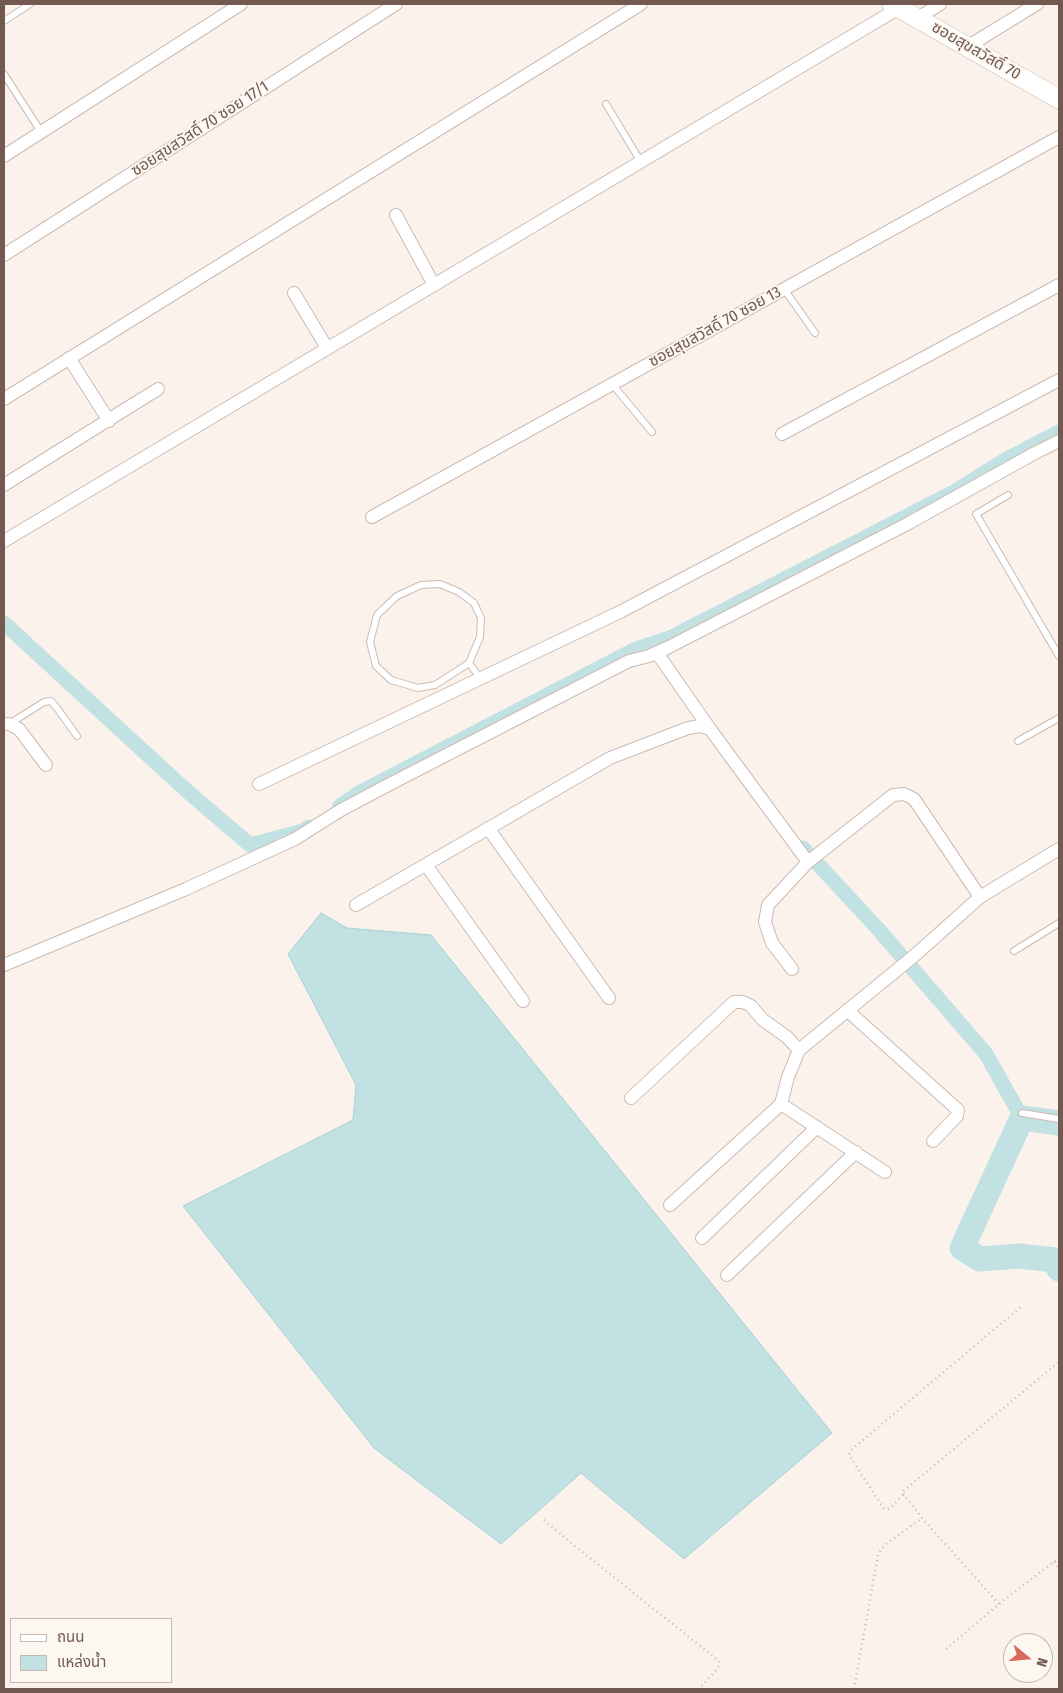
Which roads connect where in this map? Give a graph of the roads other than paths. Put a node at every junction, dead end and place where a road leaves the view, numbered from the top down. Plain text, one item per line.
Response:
1 (30, 4) edge
2 (241, 4) edge
3 (396, 4) edge
4 (641, 4) edge
5 (940, 4) edge
6 (1038, 4) edge
7 (896, 6) edge
8 (918, 18) junction
9 (4, 21) edge
10 (967, 46) junction
11 (4, 74) edge
12 (1059, 99) edge
13 (606, 104) dead end
14 (41, 132) junction
15 (1059, 137) edge
16 (4, 156) edge
17 (641, 162) junction
18 (396, 215) dead end
19 (4, 255) edge
20 (434, 285) junction
21 (1059, 285) edge
22 (784, 289) junction
23 (294, 294) dead end
24 (815, 333) dead end
25 (327, 348) junction
26 (69, 358) junction
27 (1059, 380) edge
28 (612, 384) junction
29 (158, 389) dead end
30 (4, 399) edge
31 (109, 421) junction
32 (652, 432) dead end
33 (782, 434) dead end
34 (1059, 441) edge
35 (4, 485) edge
36 (1008, 495) dead end
37 (372, 517) dead end
38 (4, 541) edge
39 (657, 653) junction
40 (1059, 656) edge
41 (470, 663) junction
42 (480, 678) junction
43 (1059, 718) edge
44 (6, 724) edge
45 (710, 729) junction
46 (77, 736) dead end
47 (1018, 741) dead end
48 (46, 765) dead end
49 (259, 784) dead end
50 (488, 828) junction
51 (1059, 849) edge
52 (808, 862) junction
53 (426, 864) junction
54 (980, 897) junction
55 (356, 905) dead end
56 (1059, 923) edge
57 (1014, 951) dead end
58 (4, 965) edge
59 (792, 969) dead end
60 (610, 998) dead end
61 (523, 1001) dead end
62 (847, 1010) junction
63 (799, 1050) junction
64 (631, 1098) dead end
65 (781, 1104) junction
66 (1022, 1114) dead end
67 (1059, 1119) edge
68 (817, 1127) junction
69 (933, 1141) dead end
70 (856, 1152) junction
71 (885, 1172) dead end
72 (670, 1205) dead end
73 (702, 1238) dead end
74 (728, 1275) dead end

1 - 9 lane
2 - 14 street
3 - 19 street, ซอยสุขสวัสดิ์ 70 ซอย 17/1
4 - 26 street
5 - 8 street
6 - 10 street
7 - 8 street, ซอยสุขสวัสดิ์ 70
7 - 17 street
8 - 10 street, ซอยสุขสวัสดิ์ 70
10 - 12 street, ซอยสุขสวัสดิ์ 70
11 - 14 lane
13 - 17 lane
14 - 16 street
15 - 22 street, ซอยสุขสวัสดิ์ 70 ซอย 13
17 - 20 street
18 - 20 street
20 - 25 street
21 - 33 street
22 - 24 lane
22 - 28 street, ซอยสุขสวัสดิ์ 70 ซอย 13
23 - 25 street
25 - 38 street
26 - 30 street
26 - 31 street
27 - 42 street
28 - 32 lane
28 - 37 street, ซอยสุขสวัสดิ์ 70 ซอย 13
29 - 31 street
31 - 35 street
34 - 39 street
36 - 40 lane
39 - 45 street
39 - 58 street
41 - 41 lane
41 - 42 lane
42 - 49 street
43 - 47 lane
44 - 46 lane
44 - 48 street
45 - 50 street
45 - 52 street
50 - 53 street
50 - 60 street
51 - 54 street
52 - 54 street
52 - 59 street
53 - 55 street
53 - 61 street
54 - 62 street
56 - 57 lane
62 - 63 street
62 - 69 street
63 - 64 street
63 - 65 street
65 - 68 street
65 - 72 street
66 - 67 lane
68 - 70 street
68 - 73 street
70 - 71 street
70 - 74 street

